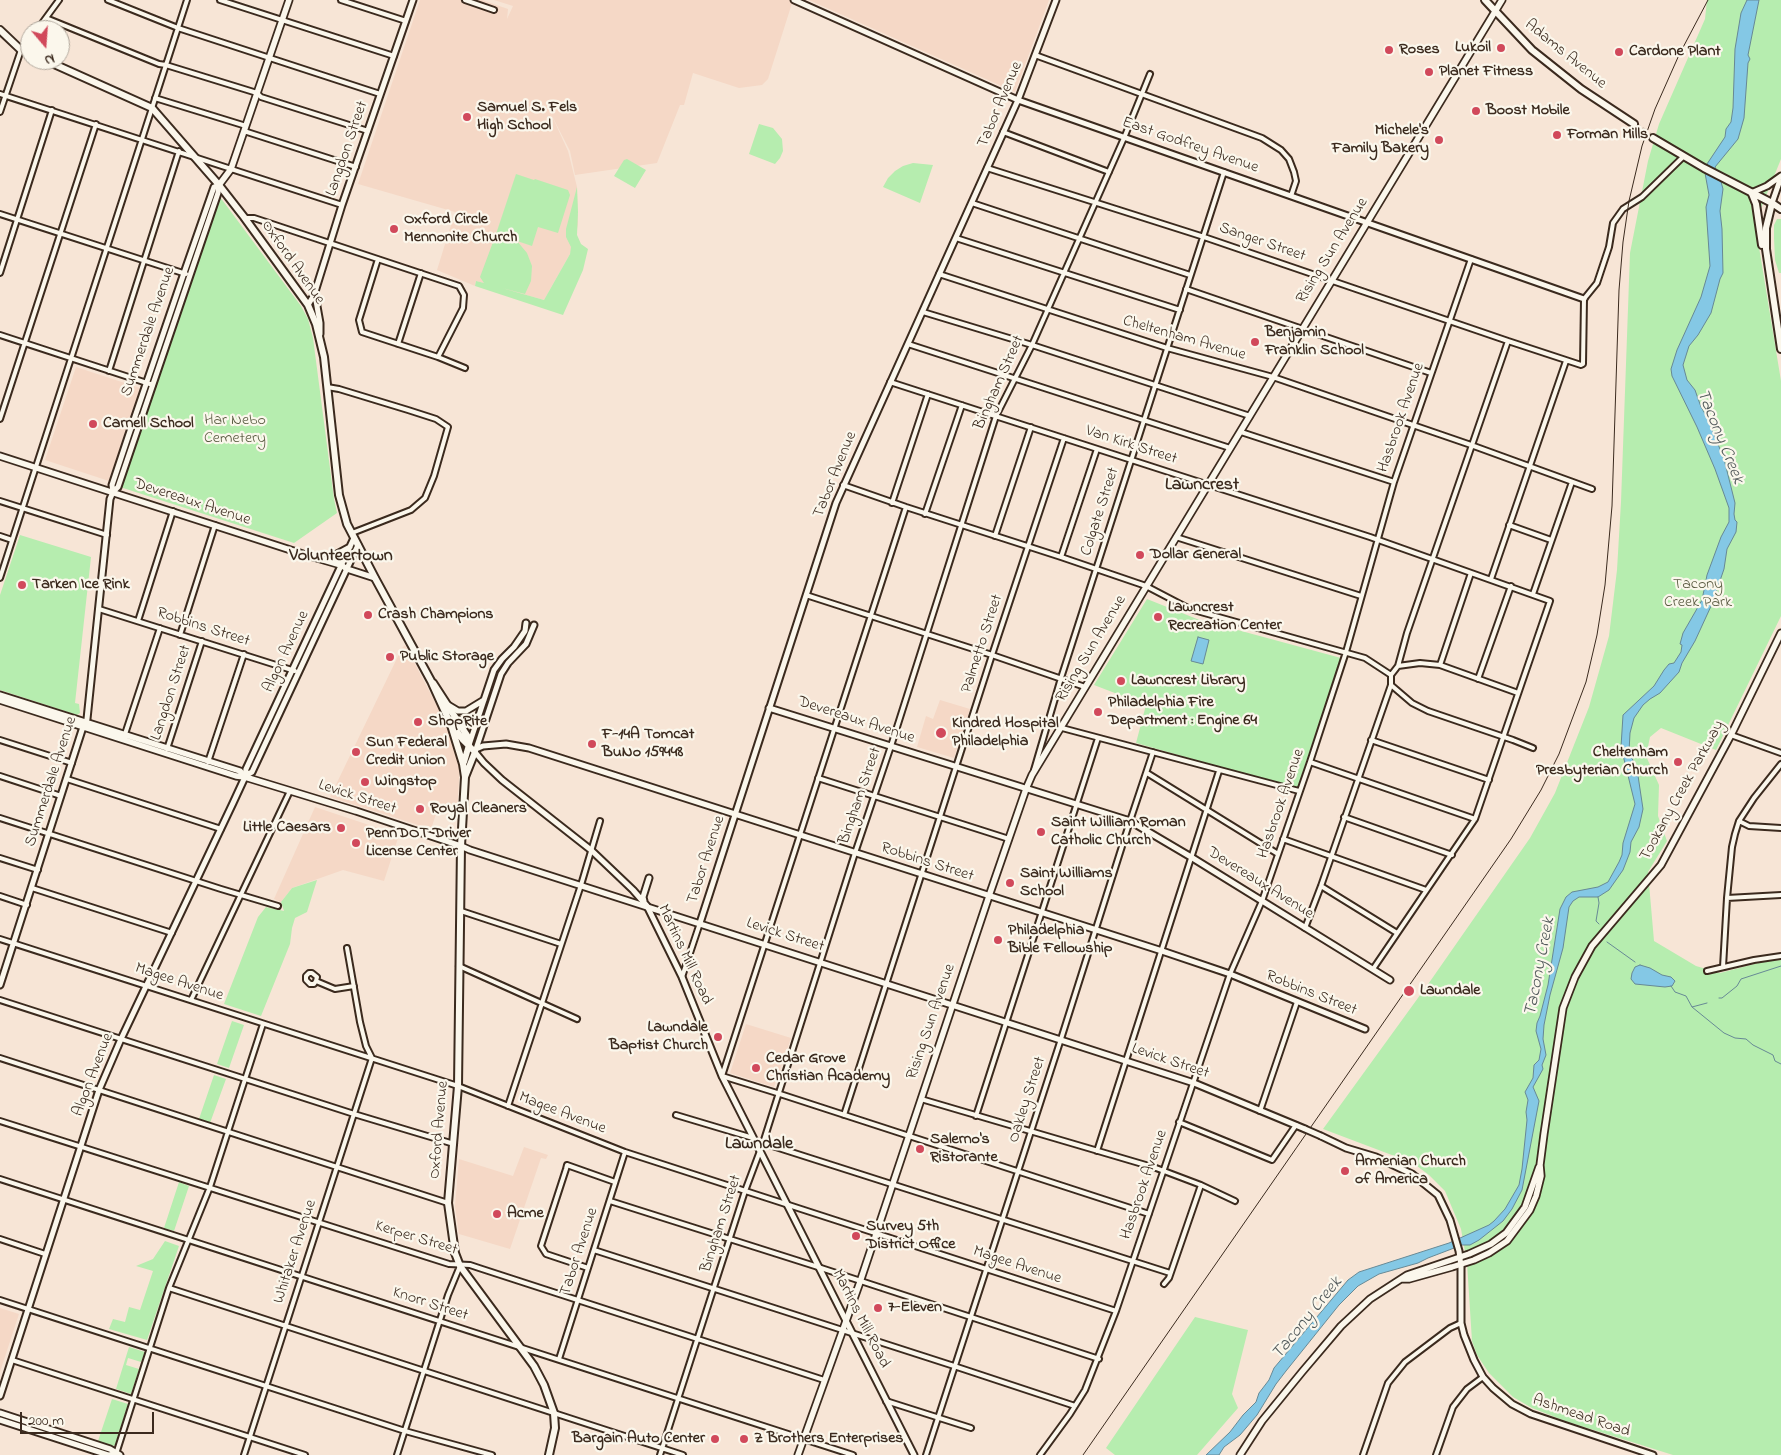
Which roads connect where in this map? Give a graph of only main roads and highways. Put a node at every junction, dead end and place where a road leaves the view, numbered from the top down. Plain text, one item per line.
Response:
1 (289, 0) edge
2 (1485, 0) edge
3 (1502, 0) edge
4 (1495, 11) junction
5 (0, 30) edge
6 (20, 48) edge
7 (67, 70) edge
8 (1634, 124) tunnel mouth
9 (1654, 138) tunnel mouth
10 (219, 185) junction
11 (1751, 193) junction
12 (1772, 203) junction
13 (1781, 209) edge
14 (1770, 282) junction
15 (1781, 349) edge
16 (0, 456) edge
17 (375, 578) junction
18 (1781, 633) edge
19 (431, 680) junction
20 (0, 695) edge
21 (0, 700) edge
22 (446, 713) junction
23 (85, 725) junction
24 (469, 745) junction
25 (475, 750) joint
26 (166, 751) junction
27 (463, 764) junction
28 (245, 776) junction
29 (465, 777) junction
30 (461, 846) junction
31 (952, 1005) junction
32 (1540, 1165) junction
33 (1403, 1279) junction
34 (549, 1455) edge
35 (798, 1455) edge
36 (1240, 1455) edge

1 - 10 main road, Summerdale Avenue
2 - 4 main road, Adams Avenue
3 - 4 main road, Rising Sun Avenue
4 - 8 main road, Adams Avenue
4 - 31 main road, Rising Sun Avenue
5 - 6 main road
7 - 10 main road, Oxford Avenue
9 - 11 main road
10 - 17 main road, Oxford Avenue
11 - 12 main road
11 - 14 main road
12 - 13 main road
12 - 14 main road
14 - 15 main road
16 - 17 main road, Devereaux Avenue
17 - 19 main road, Oxford Avenue
18 - 32 main road, Tookany Creek Parkway
19 - 22 main road, Oxford Avenue
19 - 24 main road, Oxford Avenue
20 - 23 main road, Levick Street
21 - 23 main road, Levick Street
22 - 24 main road, Martins Mill Road
22 - 27 main road, Oxford Avenue
23 - 26 main road, Levick Street
23 - 26 main road, Levick Street
24 - 25 main road, Martins Mill Road
24 - 27 main road, Oxford Avenue
25 - 29 main road, Oxford Avenue
26 - 28 main road, Levick Street
26 - 28 main road, Levick Street
27 - 29 main road, Oxford Avenue
28 - 30 main road, Levick Street
29 - 30 main road, Oxford Avenue
30 - 31 main road, Levick Street
30 - 34 main road, Oxford Avenue
31 - 35 main road, Rising Sun Avenue
32 - 33 main road, Tookany Creek Parkway
32 - 33 main road, Tookany Creek Parkway
33 - 36 main road, Tookany Creek Parkway

